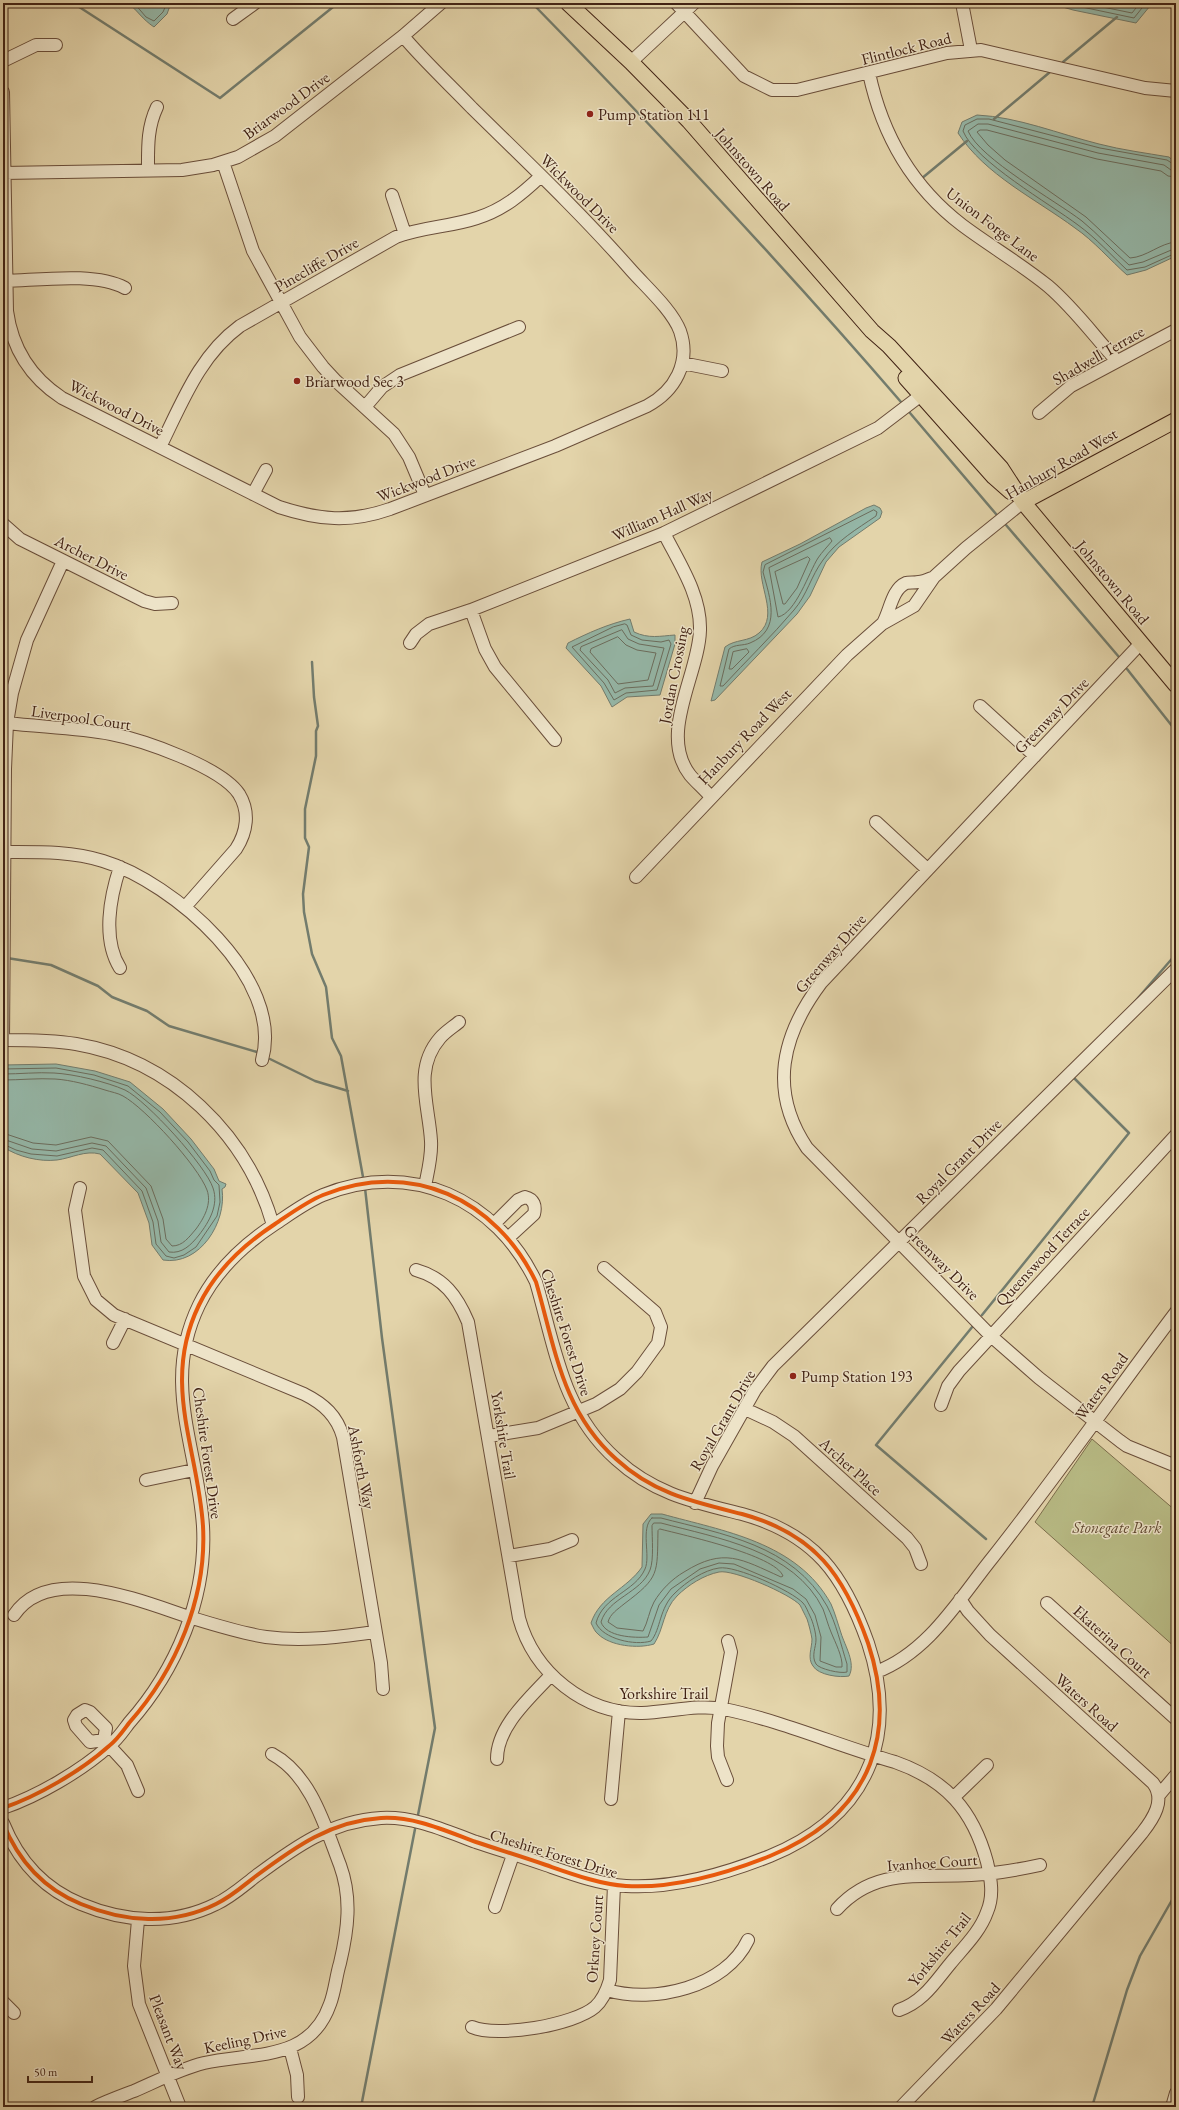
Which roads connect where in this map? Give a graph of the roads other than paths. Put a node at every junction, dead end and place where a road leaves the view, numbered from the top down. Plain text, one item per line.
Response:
1 (255, 3) edge
2 (441, 3) edge
3 (568, 3) edge
4 (676, 3) edge
5 (694, 3) edge
6 (962, 3) edge
7 (684, 13) junction
8 (233, 19) dead end
9 (403, 36) junction
10 (56, 45) dead end
11 (971, 50) junction
12 (3, 61) edge
13 (631, 62) junction
14 (869, 73) junction
15 (1176, 91) edge
16 (3, 92) edge
17 (157, 107) dead end
18 (223, 162) junction
19 (148, 171) junction
20 (4, 173) edge
21 (541, 176) junction
22 (392, 195) dead end
23 (405, 234) junction
24 (6, 281) junction
25 (125, 288) dead end
26 (280, 302) junction
27 (520, 327) dead end
28 (1176, 330) edge
29 (872, 331) junction
30 (1116, 360) junction
31 (682, 364) junction
32 (722, 371) dead end
33 (920, 396) junction
34 (366, 407) junction
35 (1039, 413) dead end
36 (1176, 420) edge
37 (160, 447) junction
38 (266, 470) dead end
39 (253, 494) junction
40 (426, 495) junction
41 (1023, 502) junction
42 (3, 524) edge
43 (664, 533) junction
44 (63, 561) junction
45 (934, 577) junction
46 (172, 603) dead end
47 (470, 610) junction
48 (882, 624) junction
49 (410, 643) dead end
50 (1142, 643) junction
51 (1176, 685) edge
52 (980, 706) dead end
53 (8, 723) junction
54 (555, 740) dead end
55 (1035, 756) junction
56 (711, 796) junction
57 (876, 822) dead end
58 (4, 852) junction
59 (120, 866) junction
60 (927, 870) junction
61 (636, 877) dead end
62 (184, 907) junction
63 (120, 968) dead end
64 (1176, 969) edge
65 (459, 1022) dead end
66 (3, 1040) edge
67 (262, 1060) dead end
68 (1176, 1135) edge
69 (424, 1186) junction
70 (80, 1188) dead end
71 (495, 1223) junction
72 (274, 1225) junction
73 (509, 1237) junction
74 (899, 1242) junction
75 (604, 1268) dead end
76 (416, 1270) dead end
77 (1176, 1312) edge
78 (125, 1319) junction
79 (991, 1336) junction
80 (112, 1343) dead end
81 (186, 1345) junction
82 (941, 1405) dead end
83 (745, 1409) junction
84 (577, 1410) junction
85 (1095, 1422) junction
86 (489, 1436) junction
87 (1176, 1466) edge
88 (194, 1470) junction
89 (146, 1480) dead end
90 (695, 1503) junction
91 (572, 1540) dead end
92 (509, 1556) junction
93 (921, 1564) dead end
94 (960, 1599) junction
95 (1047, 1603) dead end
96 (14, 1615) dead end
97 (190, 1618) junction
98 (374, 1632) junction
99 (728, 1641) dead end
100 (876, 1672) junction
101 (551, 1675) junction
102 (383, 1689) dead end
103 (721, 1709) junction
104 (619, 1711) junction
105 (1176, 1719) edge
106 (107, 1743) junction
107 (272, 1754) dead end
108 (873, 1755) junction
109 (497, 1759) dead end
110 (986, 1765) dead end
111 (1176, 1775) edge
112 (727, 1780) dead end
113 (138, 1791) dead end
114 (1159, 1795) junction
115 (954, 1797) junction
116 (612, 1799) dead end
117 (3, 1808) edge
118 (3, 1823) edge
119 (327, 1830) junction
120 (513, 1855) junction
121 (1040, 1865) dead end
122 (990, 1874) junction
123 (614, 1885) junction
124 (495, 1907) dead end
125 (838, 1909) dead end
126 (138, 1920) junction
127 (748, 1940) dead end
128 (607, 1990) junction
129 (3, 2002) edge
130 (899, 2010) dead end
131 (14, 2013) dead end
132 (472, 2026) dead end
133 (290, 2048) junction
134 (168, 2076) junction
135 (1176, 2093) edge
136 (298, 2097) dead end
137 (94, 2107) edge
138 (180, 2107) edge
139 (901, 2107) edge
140 (1172, 2107) edge

1 - 8 street
2 - 9 street, Briarwood Drive
3 - 13 main road, Johnstown Road
4 - 7 street, Flintlock Road
5 - 7 street
6 - 11 street
7 - 13 street
7 - 14 street, Flintlock Road
9 - 18 street, Briarwood Drive
9 - 21 street, Wickwood Drive
10 - 12 street
11 - 14 street, Flintlock Road
11 - 15 street, Flintlock Road
13 - 29 main road, Johnstown Road
14 - 30 street, Union Forge Lane
16 - 20 street, Wickwood Drive
17 - 19 street
18 - 19 street, Briarwood Drive
18 - 26 street
19 - 20 street, Briarwood Drive
20 - 24 street, Wickwood Drive
21 - 23 street, Pinecliffe Drive
21 - 31 street, Wickwood Drive
22 - 23 street
23 - 26 street, Pinecliffe Drive
24 - 25 street
24 - 37 street, Wickwood Drive
26 - 34 street
26 - 37 street, Pinecliffe Drive
27 - 34 street
28 - 30 street, Shadwell Terrace
29 - 33 main road, Johnstown Road
29 - 41 main road, Johnstown Road
30 - 35 street, Shadwell Terrace
31 - 32 street
31 - 40 street, Wickwood Drive
33 - 41 main road, Johnstown Road
33 - 43 street, William Hall Way
34 - 40 street
36 - 41 main road, Hanbury Road West
37 - 39 street, Wickwood Drive
38 - 39 street
39 - 40 street, Wickwood Drive
41 - 45 street, Hanbury Road West
41 - 50 main road, Johnstown Road
42 - 44 street, Archer Drive
43 - 47 street, William Hall Way
43 - 56 street, Jordan Crossing
44 - 46 street, Archer Drive
44 - 53 street
45 - 48 street, Hanbury Road West
45 - 48 street, Hanbury Road West
47 - 49 street, William Hall Way
47 - 54 street
48 - 56 street, Hanbury Road West
50 - 51 main road, Johnstown Road
50 - 55 street, Greenway Drive
52 - 55 street
53 - 58 street
53 - 62 street, Liverpool Court
55 - 60 street, Greenway Drive
56 - 61 street, Hanbury Road West
57 - 60 street
58 - 59 street
58 - 66 street
59 - 62 street
59 - 63 street
60 - 74 street, Greenway Drive
62 - 67 street
64 - 74 street, Royal Grant Drive
65 - 69 street
66 - 72 street
68 - 79 street, Queenswood Terrace
69 - 71 street, Cheshire Forest Drive
69 - 72 street, Cheshire Forest Drive
70 - 78 street, Ashforth Way
71 - 73 street, Cheshire Forest Drive
71 - 73 street
72 - 81 street, Cheshire Forest Drive
73 - 84 street, Cheshire Forest Drive
74 - 79 street, Greenway Drive
74 - 83 street, Royal Grant Drive
75 - 84 street
76 - 86 street, Yorkshire Trail
77 - 85 street, Waters Road
78 - 80 street
78 - 81 street, Ashforth Way
79 - 82 street, Queenswood Terrace
79 - 85 street, Greenway Drive
81 - 88 street, Cheshire Forest Drive
81 - 98 street, Ashforth Way
83 - 90 street, Royal Grant Drive
83 - 93 street, Archer Place
84 - 86 street
84 - 90 street, Cheshire Forest Drive
85 - 87 street, Greenway Drive
85 - 94 street, Waters Road
86 - 92 street, Yorkshire Trail
88 - 89 street
88 - 97 street, Cheshire Forest Drive
90 - 100 street, Cheshire Forest Drive
91 - 92 street
92 - 101 street, Yorkshire Trail
94 - 100 street
94 - 114 street, Waters Road
95 - 105 street, Ekaterina Court
96 - 97 street
97 - 98 street
97 - 106 street, Cheshire Forest Drive
98 - 102 street, Ashforth Way
99 - 103 street
100 - 108 street, Cheshire Forest Drive
101 - 104 street, Yorkshire Trail
101 - 109 street
103 - 104 street, Yorkshire Trail
103 - 108 street, Yorkshire Trail
103 - 112 street
104 - 116 street
106 - 113 street
106 - 117 street, Cheshire Forest Drive
107 - 119 street, Keeling Drive
108 - 115 street, Yorkshire Trail
108 - 123 street, Cheshire Forest Drive
110 - 115 street
111 - 114 street
114 - 139 street, Waters Road
115 - 122 street, Yorkshire Trail
118 - 126 street, Cheshire Forest Drive
119 - 120 street, Cheshire Forest Drive
119 - 126 street, Cheshire Forest Drive
119 - 133 street, Keeling Drive
120 - 123 street, Cheshire Forest Drive
120 - 124 street
121 - 122 street, Ivanhoe Court
122 - 125 street, Ivanhoe Court
122 - 130 street, Yorkshire Trail
123 - 128 street, Orkney Court
126 - 134 street, Pleasant Way
127 - 128 street
128 - 132 street, Orkney Court
129 - 131 street
133 - 134 street, Keeling Drive
133 - 136 street
134 - 137 street, Keeling Drive
134 - 138 street, Pleasant Way
135 - 140 street

